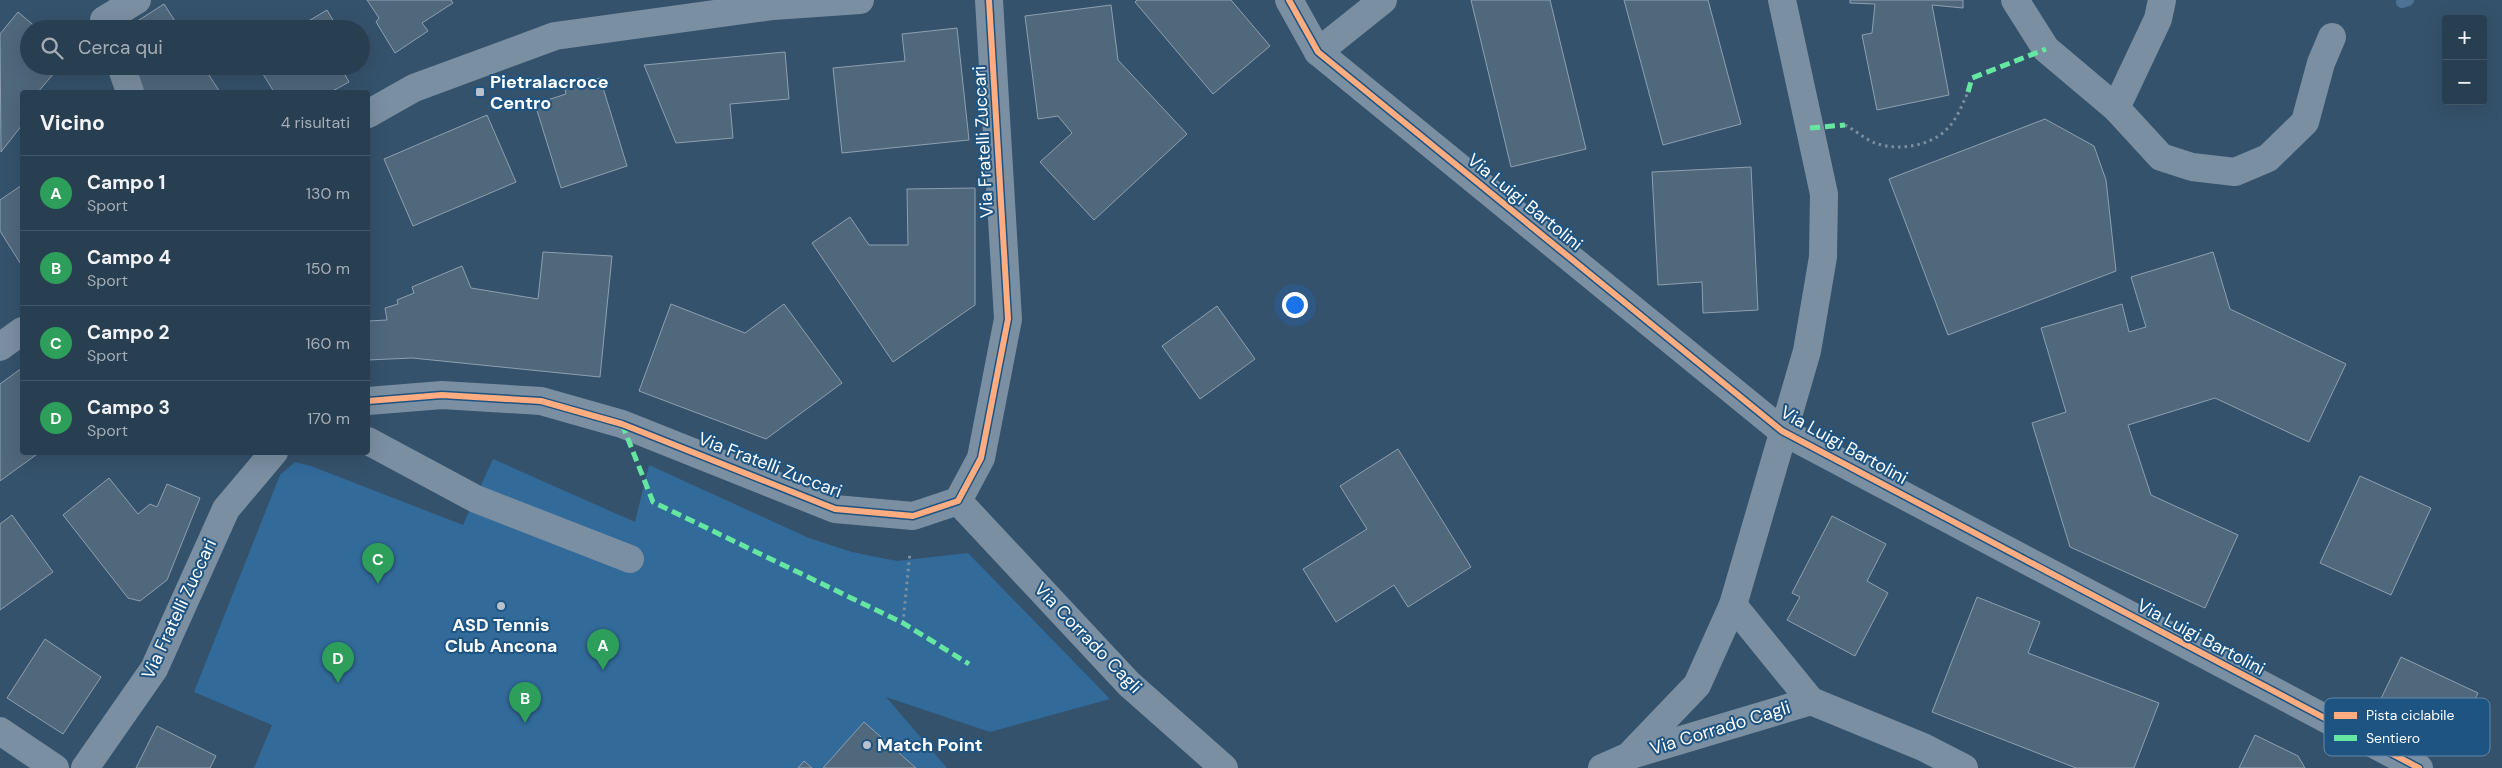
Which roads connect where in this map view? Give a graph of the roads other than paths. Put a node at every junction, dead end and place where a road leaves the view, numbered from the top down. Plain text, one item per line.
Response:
1 (137, 0) edge
2 (860, 0) edge
3 (989, 0) edge
4 (1289, 0) edge
5 (1383, 0) edge
6 (1782, 0) edge
7 (2015, 0) edge
8 (2162, 0) edge
9 (102, 16) edge
10 (2332, 37) dead end
11 (1318, 52) junction
12 (124, 75) edge
13 (129, 90) edge
14 (2116, 108) junction
15 (370, 113) edge
16 (20, 332) edge
17 (0, 347) edge
18 (370, 401) edge
19 (1782, 431) junction
20 (370, 442) edge
21 (272, 455) edge
22 (958, 501) junction
23 (630, 559) dead end
24 (1733, 605) junction
25 (1811, 701) junction
26 (2324, 718) edge
27 (0, 730) edge
28 (1629, 756) junction
29 (2396, 756) edge
30 (56, 768) edge
31 (86, 768) edge
32 (1224, 768) edge
33 (1602, 768) edge
34 (1964, 768) edge
35 (2419, 768) edge

1 - 9 street
2 - 15 street
3 - 22 street, Via Fratelli Zuccari
4 - 11 street, Via Luigi Bartolini
5 - 11 street
6 - 19 street
7 - 14 street
8 - 14 street
10 - 14 street
11 - 19 street, Via Luigi Bartolini
12 - 13 street
16 - 17 street
18 - 22 street, Via Fratelli Zuccari
19 - 24 street, Via Luigi Bartolini
19 - 26 street, Via Luigi Bartolini
20 - 23 street
21 - 31 street, Via Fratelli Zuccari
22 - 32 street, Via Corrado Cagli
24 - 25 street, Via Corrado Cagli
24 - 28 street, Via Corrado Cagli
25 - 28 street, Via Corrado Cagli
25 - 34 street, Via Corrado Cagli
27 - 30 street
28 - 33 street, Via Corrado Cagli
29 - 35 street, Via Luigi Bartolini

